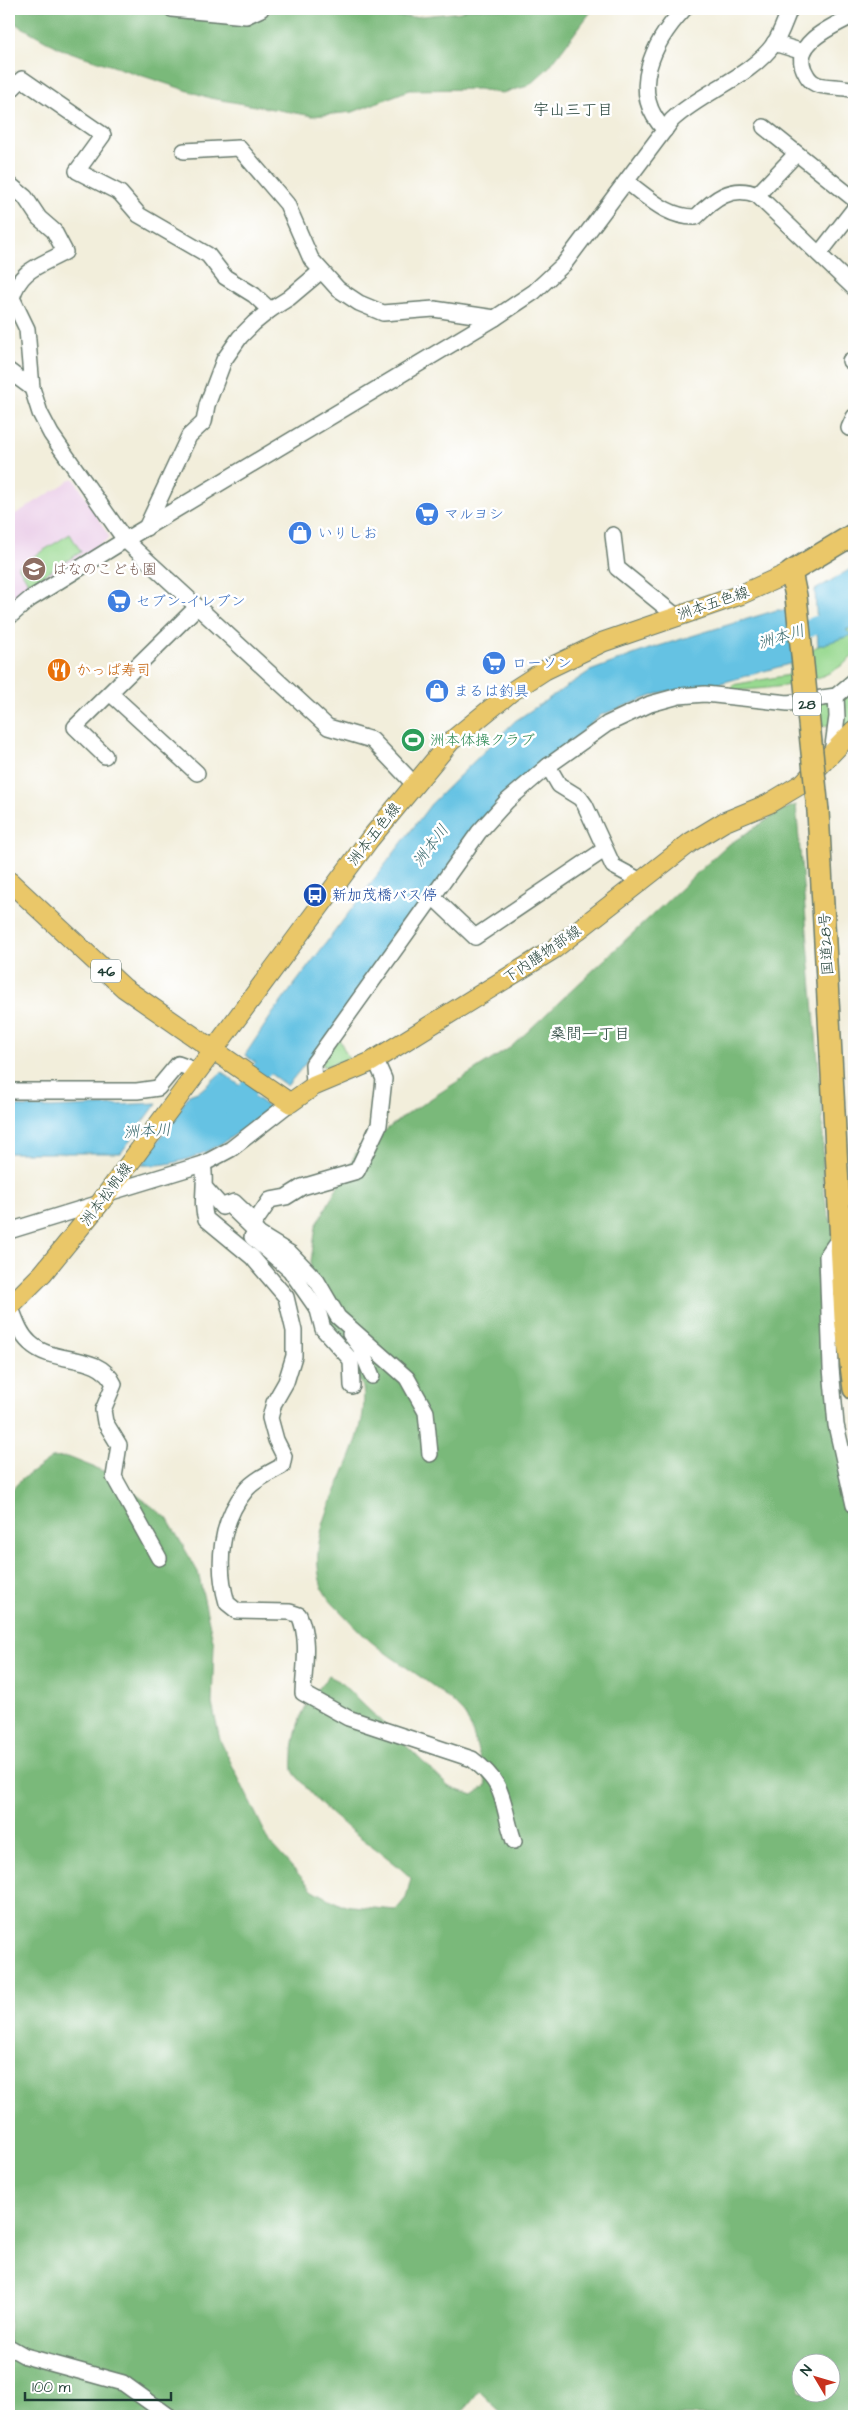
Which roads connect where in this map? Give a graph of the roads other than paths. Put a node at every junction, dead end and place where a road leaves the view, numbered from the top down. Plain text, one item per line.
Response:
1 (172, 9) edge
2 (255, 9) edge
3 (684, 9) edge
4 (790, 9) edge
5 (854, 15) edge
6 (774, 43) junction
7 (803, 52) junction
8 (854, 90) edge
9 (9, 92) edge
10 (764, 127) dead end
11 (664, 130) junction
12 (184, 151) dead end
13 (796, 154) junction
14 (627, 182) junction
15 (9, 184) edge
16 (757, 195) junction
17 (854, 199) edge
18 (854, 209) edge
19 (818, 254) junction
20 (321, 271) junction
21 (854, 288) edge
22 (270, 310) junction
23 (495, 318) junction
24 (9, 371) edge
25 (32, 388) junction
26 (146, 528) junction
27 (854, 534) edge
28 (613, 535) dead end
29 (125, 540) junction
30 (792, 572) junction
31 (197, 607) junction
32 (676, 616) junction
33 (9, 617) edge
34 (854, 681) edge
35 (110, 693) junction
36 (836, 696) junction
37 (854, 730) edge
38 (832, 753) junction
39 (105, 756) dead end
40 (548, 766) junction
41 (197, 773) dead end
42 (414, 784) junction
43 (604, 850) junction
44 (9, 881) edge
45 (640, 881) junction
46 (432, 896) junction
47 (220, 1054) junction
48 (375, 1059) junction
49 (192, 1078) junction
50 (314, 1086) junction
51 (9, 1091) edge
52 (287, 1101) junction
53 (203, 1164) junction
54 (205, 1188) junction
55 (104, 1198) junction
56 (225, 1206) junction
57 (9, 1231) edge
58 (840, 1237) junction
59 (10, 1306) edge
60 (338, 1317) junction
61 (403, 1374) junction
62 (372, 1376) dead end
63 (853, 1380) edge
64 (352, 1386) dead end
65 (411, 1405) dead end
66 (430, 1454) dead end
67 (854, 1505) edge
68 (160, 1558) dead end
69 (514, 1842) dead end
70 (9, 2347) edge
71 (170, 2416) edge

1 - 2 street
3 - 11 street
4 - 6 street
5 - 7 street
6 - 7 street
6 - 11 street
7 - 8 street
9 - 22 street
10 - 13 street
11 - 14 street
12 - 20 street
13 - 16 street
13 - 17 street
14 - 16 street
14 - 23 street
15 - 25 street
16 - 19 street
18 - 19 street
19 - 21 street
20 - 22 street
20 - 23 street
22 - 26 street
23 - 26 street
24 - 25 street
25 - 29 street
26 - 29 street
27 - 30 highway
28 - 32 street
29 - 31 street
29 - 33 street
30 - 32 main road, 洲本五色線
30 - 58 highway, 国道28号 / 28, bridge
31 - 35 street
31 - 42 street
32 - 42 main road, 洲本五色線
34 - 36 street
35 - 39 street
35 - 41 street
36 - 38 street
36 - 40 street
37 - 38 main road, 下内膳物部線
38 - 45 main road, 下内膳物部線
40 - 43 street
40 - 46 street
42 - 47 main road, 洲本五色線
43 - 45 street
43 - 46 street
44 - 47 main road, 46
45 - 48 main road, 下内膳物部線
46 - 50 street
47 - 49 main road, 洲本松帆線
47 - 52 main road
48 - 50 main road, 下内膳物部線
48 - 56 street
49 - 51 street
49 - 55 main road, 洲本松帆線
50 - 52 main road, 下内膳物部線
52 - 53 street
53 - 54 street
53 - 55 street
54 - 56 street
54 - 69 street
55 - 57 street
55 - 59 main road, 洲本松帆線
56 - 60 street
56 - 64 street
58 - 63 highway, 国道28号 / 28
58 - 67 street
59 - 68 street
60 - 61 street
60 - 62 street
61 - 65 street
61 - 66 street
70 - 71 street

